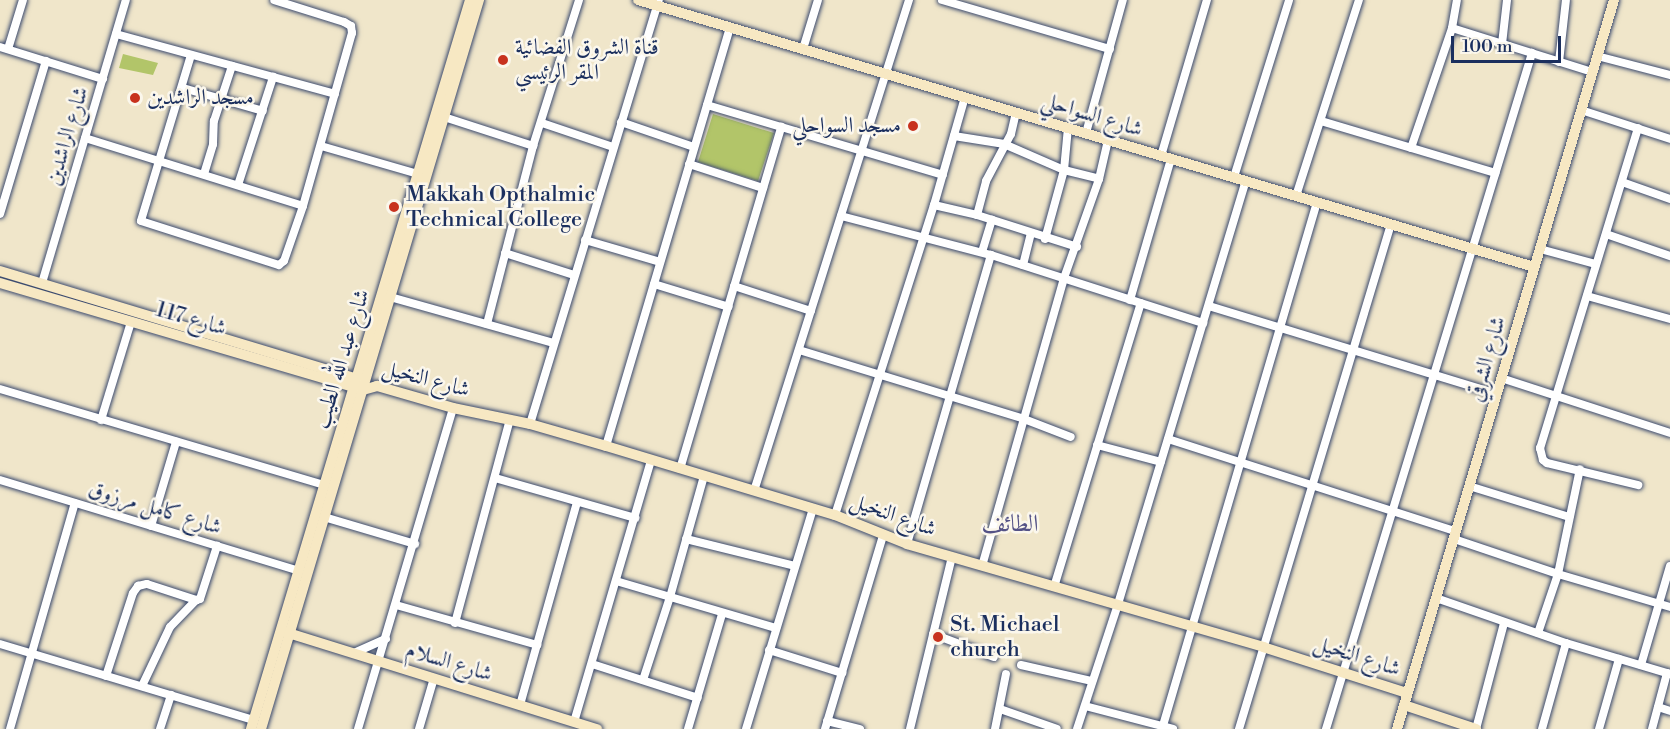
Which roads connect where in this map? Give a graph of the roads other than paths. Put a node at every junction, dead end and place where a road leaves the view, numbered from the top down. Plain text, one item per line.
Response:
1 (23, 0) edge
2 (126, 0) edge
3 (274, 0) edge
4 (470, 0) edge
5 (479, 0) edge
6 (579, 0) edge
7 (638, 0) edge
8 (818, 0) edge
9 (909, 0) edge
10 (942, 0) edge
11 (1123, 0) edge
12 (1207, 0) edge
13 (1289, 0) edge
14 (1359, 0) edge
15 (1457, 0) edge
16 (1507, 0) edge
17 (1566, 0) edge
18 (1614, 0) edge
19 (658, 3) edge
20 (730, 27) junction
21 (1452, 28) junction
22 (116, 34) junction
23 (1502, 44) junction
24 (4, 48) edge
25 (803, 49) junction
26 (1110, 49) junction
27 (1532, 53) junction
28 (191, 55) junction
29 (1597, 57) junction
30 (46, 61) junction
31 (1560, 62) junction
32 (232, 66) junction
33 (1592, 72) junction
34 (886, 74) junction
35 (1670, 75) edge
36 (273, 77) junction
37 (102, 79) junction
38 (183, 88) junction
39 (335, 94) junction
40 (965, 97) junction
41 (222, 99) junction
42 (707, 105) junction
43 (1581, 110) junction
44 (263, 111) junction
45 (1016, 113) junction
46 (444, 117) junction
47 (1321, 121) junction
48 (621, 122) junction
49 (542, 123) junction
50 (781, 127) junction
51 (1068, 128) junction
52 (1638, 128) junction
53 (1086, 133) junction
54 (954, 136) junction
55 (85, 138) junction
56 (1670, 138) edge
57 (1108, 140) junction
58 (1004, 144) junction
59 (321, 146) junction
60 (533, 146) junction
61 (613, 147) junction
62 (694, 147) junction
63 (1412, 148) junction
64 (861, 151) junction
65 (1166, 157) junction
66 (160, 161) junction
67 (689, 164) junction
68 (1064, 170) junction
69 (1495, 173) junction
70 (204, 174) junction
71 (418, 174) junction
72 (943, 175) junction
73 (1234, 177) junction
74 (1099, 179) junction
75 (1246, 181) junction
76 (1622, 182) junction
77 (237, 185) junction
78 (763, 188) junction
79 (1296, 196) junction
80 (1670, 199) edge
81 (1317, 202) junction
82 (934, 205) junction
83 (303, 206) junction
84 (0, 214) edge
85 (977, 215) junction
86 (841, 216) junction
87 (992, 220) junction
88 (1391, 224) junction
89 (1032, 234) junction
90 (1606, 234) junction
91 (923, 238) junction
92 (1045, 239) junction
93 (585, 240) junction
94 (1077, 247) junction
95 (400, 248) junction
96 (1471, 248) junction
97 (1540, 249) junction
98 (982, 252) junction
99 (505, 253) junction
100 (991, 255) junction
101 (1670, 256) edge
102 (660, 262) junction
103 (1596, 264) junction
104 (1023, 265) junction
105 (1534, 267) junction
106 (0, 271) edge
107 (574, 275) junction
108 (17, 276) junction
109 (1064, 279) junction
110 (0, 283) edge
111 (42, 283) junction
112 (654, 284) junction
113 (734, 286) junction
114 (13, 287) junction
115 (1587, 296) junction
116 (390, 297) junction
117 (1130, 300) junction
118 (1141, 303) junction
119 (1209, 306) junction
120 (729, 307) junction
121 (811, 311) junction
122 (1670, 320) edge
123 (131, 322) junction
124 (1203, 323) junction
125 (487, 324) junction
126 (1280, 328) junction
127 (554, 343) junction
128 (799, 350) junction
129 (1353, 351) junction
130 (879, 375) junction
131 (1434, 375) junction
132 (1502, 378) junction
133 (362, 385) junction
134 (0, 389) edge
135 (1497, 394) junction
136 (1557, 394) junction
137 (950, 396) junction
138 (453, 408) junction
139 (510, 419) junction
140 (1024, 419) junction
141 (101, 420) junction
142 (530, 424) junction
143 (1670, 433) edge
144 (1071, 437) dead end
145 (1168, 439) junction
146 (176, 442) junction
147 (1097, 445) junction
148 (606, 446) junction
149 (651, 460) junction
150 (1161, 462) junction
151 (1240, 464) junction
152 (680, 469) junction
153 (1580, 469) junction
154 (704, 476) junction
155 (495, 478) junction
156 (0, 480) edge
157 (325, 485) junction
158 (1638, 485) dead end
159 (1311, 486) junction
160 (1469, 486) junction
161 (754, 490) junction
162 (577, 502) junction
163 (75, 503) junction
164 (813, 508) junction
165 (1392, 512) junction
166 (836, 515) junction
167 (324, 517) junction
168 (635, 518) junction
169 (1569, 518) junction
170 (151, 526) junction
171 (1454, 535) junction
172 (883, 536) junction
173 (686, 539) junction
174 (415, 544) junction
175 (908, 544) junction
176 (217, 546) junction
177 (952, 557) junction
178 (795, 566) junction
179 (982, 566) junction
180 (1670, 566) edge
181 (299, 571) junction
182 (1558, 574) junction
183 (616, 581) junction
184 (1054, 587) junction
185 (670, 597) junction
186 (1436, 598) junction
187 (196, 600) junction
188 (1659, 603) junction
189 (1118, 604) junction
190 (396, 605) junction
191 (1670, 607) edge
192 (722, 614) junction
193 (455, 623) junction
194 (1504, 623) junction
195 (1190, 626) junction
196 (776, 628) junction
197 (285, 632) junction
198 (1538, 633) junction
199 (933, 634) junction
200 (386, 639) junction
201 (1566, 643) junction
202 (0, 644) edge
203 (537, 645) junction
204 (1263, 647) junction
205 (770, 650) junction
206 (354, 653) junction
207 (33, 654) junction
208 (994, 657) dead end
209 (1619, 658) junction
210 (379, 661) junction
211 (592, 664) junction
212 (1021, 665) dead end
213 (1641, 665) junction
214 (842, 673) junction
215 (1343, 673) junction
216 (1668, 673) edge
217 (1006, 674) dead end
218 (106, 676) junction
219 (434, 678) junction
220 (642, 680) junction
221 (1092, 681) junction
222 (142, 686) junction
223 (1407, 693) junction
224 (171, 695) junction
225 (698, 698) junction
226 (520, 705) junction
227 (1404, 705) junction
228 (1085, 706) junction
229 (1658, 707) junction
230 (1000, 709) junction
231 (1670, 711) edge
232 (576, 725) edge
233 (826, 725) edge
234 (255, 726) edge
235 (1162, 727) edge
236 (10, 729) edge
237 (160, 729) edge
238 (358, 729) edge
239 (419, 729) edge
240 (597, 729) edge
241 (688, 729) edge
242 (746, 729) edge
243 (860, 729) edge
244 (910, 729) edge
245 (995, 729) edge
246 (1057, 729) edge
247 (1077, 729) edge
248 (1173, 729) edge
249 (1239, 729) edge
250 (1326, 729) edge
251 (1397, 729) edge
252 (1476, 729) edge
253 (1542, 729) edge
254 (1599, 729) edge
255 (1652, 729) edge

1 - 24 street
2 - 22 street, شارع الراشدين
3 - 39 street
4 - 71 street, شارع عبد الله الطيب
5 - 46 street, شارع عبد الله الطيب
6 - 49 street
7 - 19 street, شارع السواحلي
8 - 25 street
9 - 34 street
10 - 26 street
11 - 26 street
12 - 65 street
13 - 73 street
14 - 47 street
15 - 21 street
16 - 23 street
17 - 31 street
18 - 29 street, شارع الشرقي
19 - 20 street, شارع السواحلي
19 - 48 street
20 - 25 street, شارع السواحلي
20 - 42 street
21 - 23 street
21 - 63 street
22 - 28 street
22 - 37 street, شارع الراشدين
23 - 27 street
24 - 30 street
25 - 34 street, شارع السواحلي
26 - 53 street
27 - 31 street
27 - 69 street
28 - 32 street
28 - 38 street
29 - 33 street, شارع الشرقي
29 - 35 street
30 - 37 street
30 - 84 street
31 - 33 street
32 - 36 street
32 - 41 street
33 - 43 street, شارع الشرقي
34 - 40 street, شارع السواحلي
34 - 64 street
36 - 39 street
36 - 44 street
37 - 55 street, شارع الراشدين
38 - 41 street
38 - 66 street
39 - 59 street
40 - 45 street, شارع السواحلي
40 - 54 street
41 - 44 street
41 - 70 street
42 - 50 street
42 - 62 street
43 - 52 street
43 - 97 street, شارع الشرقي
44 - 77 street
45 - 51 street, شارع السواحلي
45 - 58 street
46 - 60 street
46 - 95 street, شارع عبد الله الطيب
47 - 63 street
47 - 79 street
48 - 61 street
48 - 62 street
49 - 60 street
49 - 61 street
50 - 64 street
50 - 78 street
51 - 53 street, شارع السواحلي
51 - 68 street
52 - 56 street
52 - 76 street
53 - 57 street, شارع السواحلي
54 - 58 street
54 - 72 street
55 - 66 street
55 - 111 street, شارع الراشدين
57 - 65 street, شارع السواحلي
57 - 74 street
58 - 68 street
58 - 85 street
59 - 71 street
59 - 83 street
60 - 99 street
61 - 93 street
62 - 67 street
63 - 69 street
64 - 72 street
64 - 86 street
65 - 73 street, شارع السواحلي
65 - 117 street
66 - 70 street
66 - 83 street
67 - 78 street
67 - 102 street
68 - 74 street
68 - 92 street
69 - 96 street
70 - 77 street
71 - 95 street, شارع عبد الله الطيب
72 - 82 street
73 - 75 street, شارع السواحلي
74 - 94 street
75 - 79 street, شارع السواحلي
75 - 119 street
76 - 80 street
76 - 90 street
77 - 83 street
78 - 113 street
79 - 81 street, شارع السواحلي
81 - 88 street, شارع السواحلي
81 - 126 street
82 - 85 street
82 - 91 street
85 - 87 street
86 - 91 street
86 - 121 street
87 - 89 street
87 - 98 street
88 - 96 street, شارع السواحلي
88 - 129 street
89 - 92 street
89 - 104 street
90 - 101 street
90 - 103 street
91 - 98 street
91 - 130 street
92 - 94 street
93 - 102 street
93 - 107 street
94 - 109 street
95 - 116 street, شارع عبد الله الطيب
95 - 133 street, شارع عبد الله الطيب
96 - 105 street, شارع السواحلي
96 - 131 street
97 - 103 street
97 - 105 street, شارع الشرقي
98 - 100 street
99 - 107 street
99 - 125 street
100 - 104 street
100 - 137 street
102 - 112 street
103 - 115 street
104 - 109 street
105 - 132 street, شارع الشرقي
106 - 108 street, شارع 117
107 - 127 street
108 - 111 street, شارع 117
108 - 114 street
109 - 117 street
109 - 140 street
110 - 114 street, شارع 117
111 - 133 street, شارع 117
112 - 120 street
112 - 148 street
113 - 120 street
113 - 121 street
114 - 123 street, شارع 117
115 - 122 street
115 - 136 street
116 - 125 street
116 - 133 street, شارع عبد الله الطيب
117 - 118 street
118 - 124 street
118 - 147 street
119 - 124 street
119 - 126 street
120 - 152 street
121 - 128 street
123 - 133 street, شارع 117
123 - 141 street
124 - 145 street
125 - 127 street
126 - 129 street
126 - 151 street
127 - 142 street
128 - 130 street
128 - 161 street
129 - 131 street
129 - 159 street
130 - 137 street
130 - 166 street
131 - 135 street
131 - 165 street
132 - 135 street, شارع الشرقي
132 - 136 street
133 - 138 street, شارع النخيل
133 - 157 street, شارع عبد الله الطيب
133 - 167 street, شارع عبد الله الطيب
134 - 141 street
135 - 160 street, شارع الشرقي
136 - 143 street
136 - 153 street
137 - 140 street
137 - 175 street
138 - 139 street, شارع النخيل
138 - 174 street
139 - 142 street, شارع النخيل
139 - 155 street
140 - 144 street
140 - 179 street
141 - 146 street
142 - 148 street, شارع النخيل
145 - 150 street
145 - 151 street
146 - 157 street
146 - 170 street
147 - 150 street
147 - 184 street
148 - 149 street, شارع النخيل
149 - 152 street, شارع النخيل
149 - 168 street
150 - 189 street
151 - 159 street
151 - 195 street
152 - 154 street, شارع النخيل
153 - 158 street
153 - 169 street
154 - 161 street, شارع النخيل
154 - 173 street
155 - 162 street
155 - 193 street
156 - 163 street, شارع كامل مرزوق
157 - 181 street, شارع عبد الله الطيب
159 - 165 street
159 - 204 street
160 - 169 street
160 - 171 street, شارع الشرقي
161 - 164 street, شارع النخيل
162 - 168 street
162 - 203 street
163 - 170 street, شارع كامل مرزوق
163 - 207 street
164 - 166 street, شارع النخيل
164 - 178 street
165 - 171 street
165 - 215 street
166 - 172 street, شارع النخيل
167 - 174 street
167 - 197 street, شارع عبد الله الطيب
168 - 183 street
169 - 182 street
170 - 176 street, شارع كامل مرزوق
171 - 182 street
171 - 186 street, شارع الشرقي
172 - 175 street, شارع النخيل
172 - 214 street
173 - 178 street
173 - 185 street
174 - 190 street
175 - 177 street, شارع النخيل
176 - 181 street, شارع كامل مرزوق
176 - 187 street
177 - 179 street, شارع النخيل
177 - 199 street
178 - 196 street
179 - 184 street, شارع النخيل
180 - 188 street
181 - 197 street, شارع عبد الله الطيب
182 - 188 street
182 - 198 street
183 - 185 street
183 - 211 street
184 - 189 street, شارع النخيل
185 - 192 street
185 - 220 street
186 - 194 street
186 - 223 street, شارع الشرقي
187 - 218 street
187 - 222 street
188 - 191 street
188 - 213 street
189 - 195 street, شارع النخيل
189 - 221 street
190 - 193 street
190 - 200 street
192 - 196 street
192 - 225 street
193 - 203 street
194 - 198 street
194 - 252 street
195 - 204 street, شارع النخيل
195 - 235 street
196 - 205 street
197 - 206 street, شارع السلام
197 - 234 street, شارع عبد الله الطيب
198 - 201 street
199 - 208 street
199 - 244 street
200 - 206 street
200 - 210 street
201 - 209 street
201 - 253 street
202 - 207 street
203 - 226 street
204 - 215 street, شارع النخيل
204 - 249 street
205 - 214 street
205 - 242 street
206 - 210 street, شارع السلام
207 - 218 street
207 - 236 street
209 - 213 street
209 - 254 street
210 - 219 street, شارع السلام
210 - 238 street
211 - 220 street
211 - 232 street
212 - 221 street
213 - 216 street
214 - 233 street
215 - 223 street, شارع النخيل
215 - 250 street
216 - 229 street
217 - 230 street
218 - 222 street
219 - 226 street, شارع السلام
219 - 239 street
220 - 225 street
221 - 228 street
222 - 224 street
223 - 227 street, شارع الشرقي
224 - 234 street
224 - 237 street
225 - 241 street
226 - 232 street, شارع السلام
227 - 251 street, شارع الشرقي
227 - 252 street
228 - 235 street
228 - 247 street
229 - 231 street
229 - 255 street
230 - 245 street
230 - 246 street
232 - 240 street, شارع السلام
233 - 243 street
235 - 248 street

